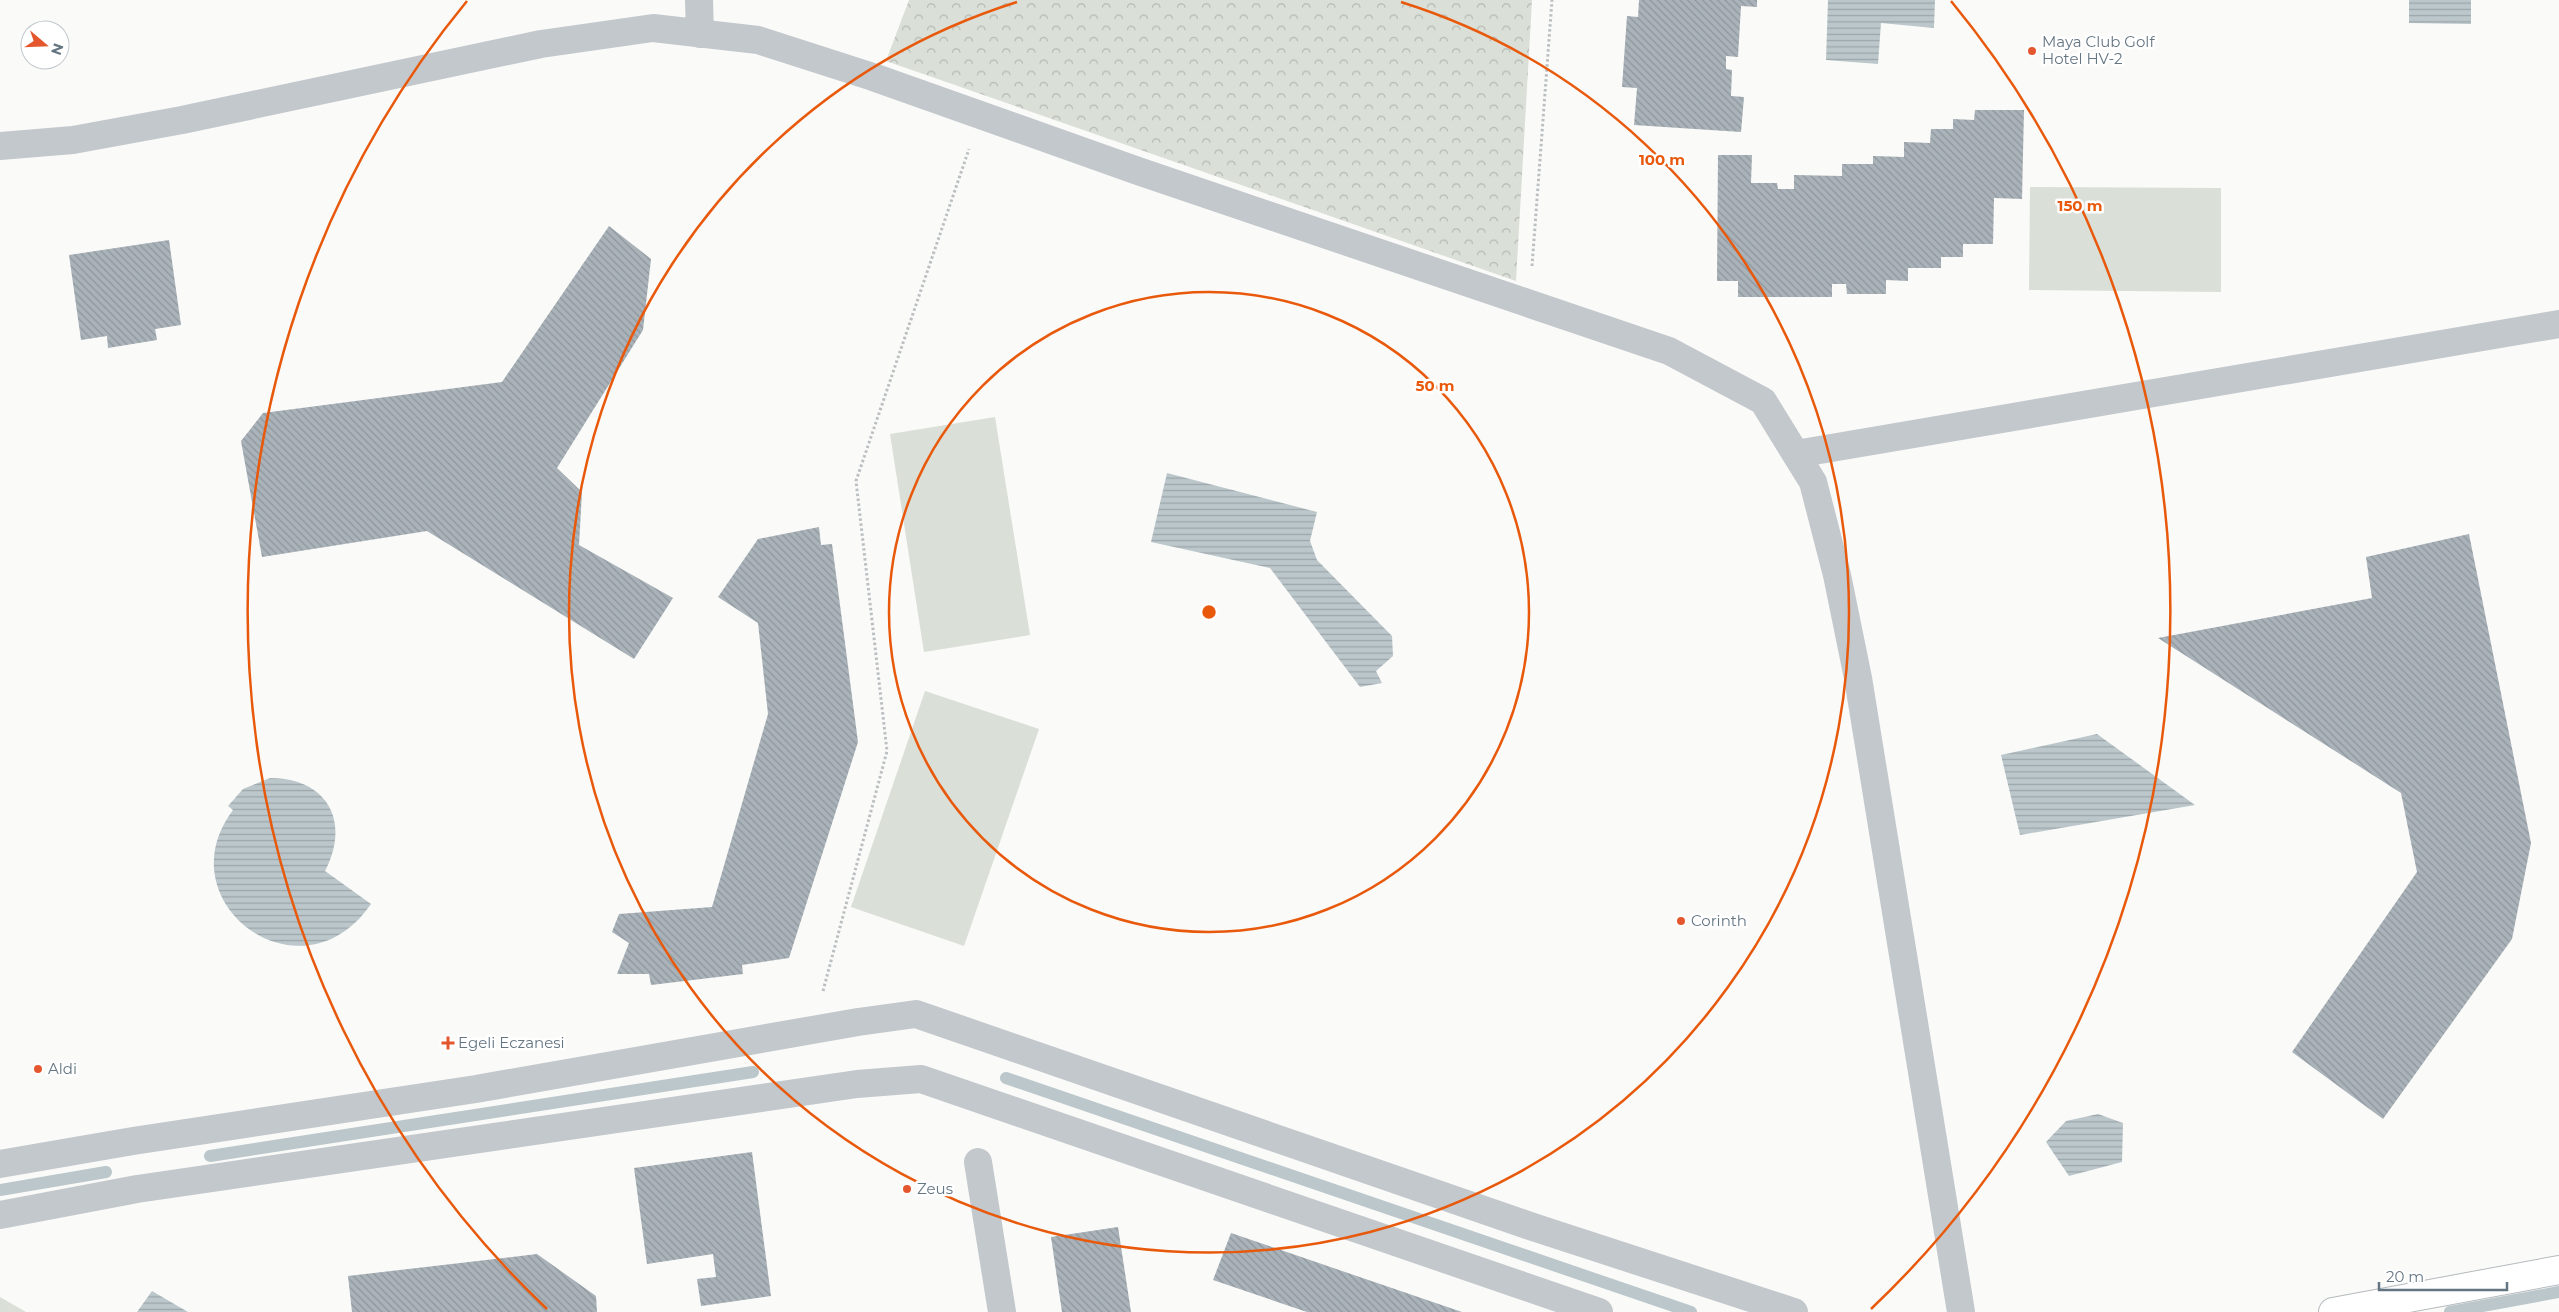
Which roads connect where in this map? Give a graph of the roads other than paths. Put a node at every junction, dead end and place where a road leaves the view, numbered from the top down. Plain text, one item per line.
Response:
1 (699, 0) edge
2 (700, 34) junction
3 (0, 146) edge
4 (2559, 324) edge
5 (1796, 454) junction
6 (978, 1162) dead end
7 (0, 1164) edge
8 (0, 1215) edge
9 (2559, 1270) edge
10 (1002, 1312) edge
11 (1599, 1312) edge
12 (1794, 1312) edge
13 (1961, 1312) edge
14 (2333, 1312) edge

1 - 2 street
2 - 3 street
2 - 5 street
4 - 5 street
5 - 13 street
6 - 10 street
7 - 12 street
8 - 11 street
9 - 14 main road

